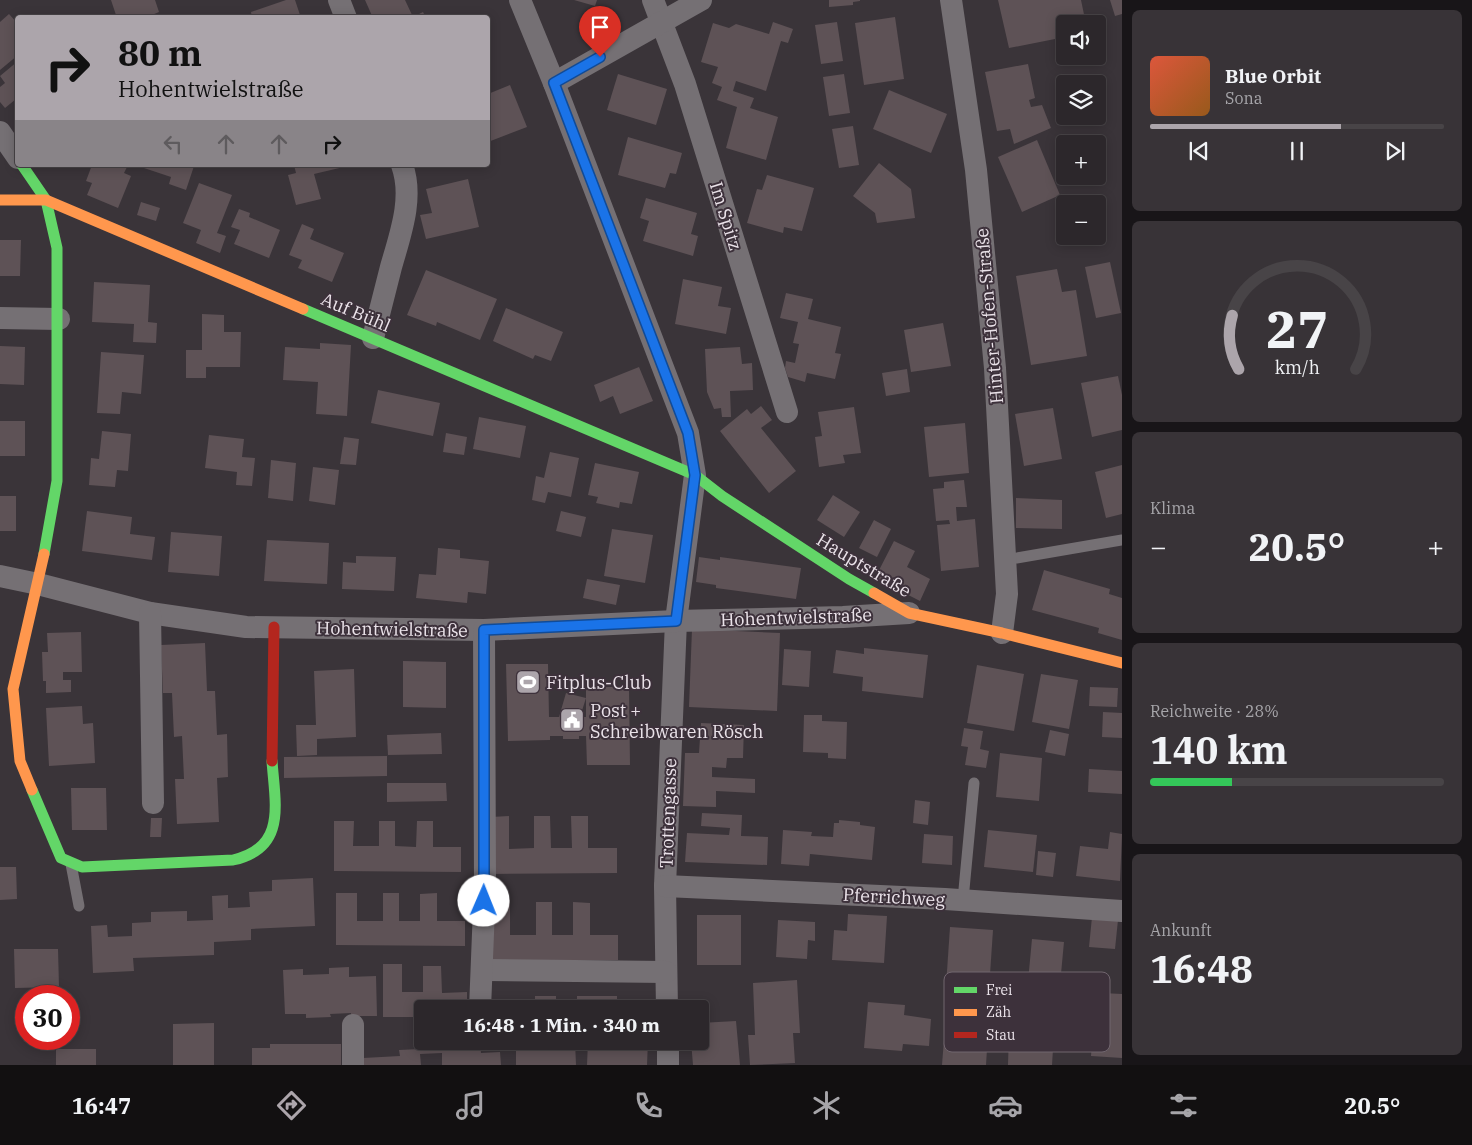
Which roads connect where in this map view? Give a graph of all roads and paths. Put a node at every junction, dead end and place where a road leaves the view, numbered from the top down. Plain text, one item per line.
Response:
1 (339, 0) edge
2 (520, 0) edge
3 (653, 0) edge
4 (701, 0) edge
5 (951, 0) edge
6 (345, 15) edge
7 (662, 22) junction
8 (554, 83) junction
9 (0, 132) edge
10 (15, 154) edge
11 (23, 167) edge
12 (403, 167) edge
13 (0, 200) edge
14 (46, 200) junction
15 (0, 318) edge
16 (59, 319) junction
17 (373, 338) junction
18 (787, 412) dead end
19 (695, 475) junction
20 (1122, 540) edge
21 (1005, 560) junction
22 (0, 576) edge
23 (38, 584) junction
24 (150, 612) junction
25 (909, 613) junction
26 (676, 621) junction
27 (274, 627) junction
28 (484, 630) junction
29 (1002, 633) junction
30 (1122, 663) edge
31 (974, 783) dead end
32 (153, 804) dead end
33 (70, 862) junction
34 (665, 886) junction
35 (963, 900) junction
36 (79, 906) dead end
37 (1122, 911) edge
38 (486, 970) dead end
39 (666, 972) junction
40 (480, 1000) edge
41 (667, 1000) edge
42 (353, 1025) dead end
43 (668, 1050) edge
44 (353, 1065) edge
45 (668, 1065) edge

1 - 6 street
2 - 8 street, Trottengasse
3 - 7 street, Im Spitz
4 - 7 street
5 - 21 street, Hinter-Hofen-Straße
7 - 8 street
7 - 18 street, Im Spitz
8 - 19 street, Trottengasse
9 - 10 street
11 - 14 street
12 - 17 street
13 - 14 street, Auf Bühl
14 - 16 street
14 - 17 street, Auf Bühl
15 - 16 street
16 - 23 street
17 - 19 street, Auf Bühl
19 - 25 street, Hauptstraße
19 - 26 street, Trottengasse
20 - 21 lane
21 - 29 street, Hinter-Hofen-Straße
22 - 23 street, Hohentwielstraße
23 - 24 street, Hohentwielstraße
23 - 33 street
24 - 27 street, Hohentwielstraße
24 - 32 street
25 - 26 street, Hohentwielstraße
25 - 29 street, Hauptstraße
26 - 28 street, Hohentwielstraße
26 - 34 street, Trottengasse
27 - 28 street, Hohentwielstraße
27 - 33 street
28 - 40 street
29 - 30 street, Hauptstraße
31 - 35 lane
33 - 36 lane
34 - 35 street, Pferrichweg
34 - 39 street, Trottengasse
35 - 37 street, Pferrichweg
38 - 39 street
39 - 41 street, Trottengasse
42 - 44 street
43 - 45 street

